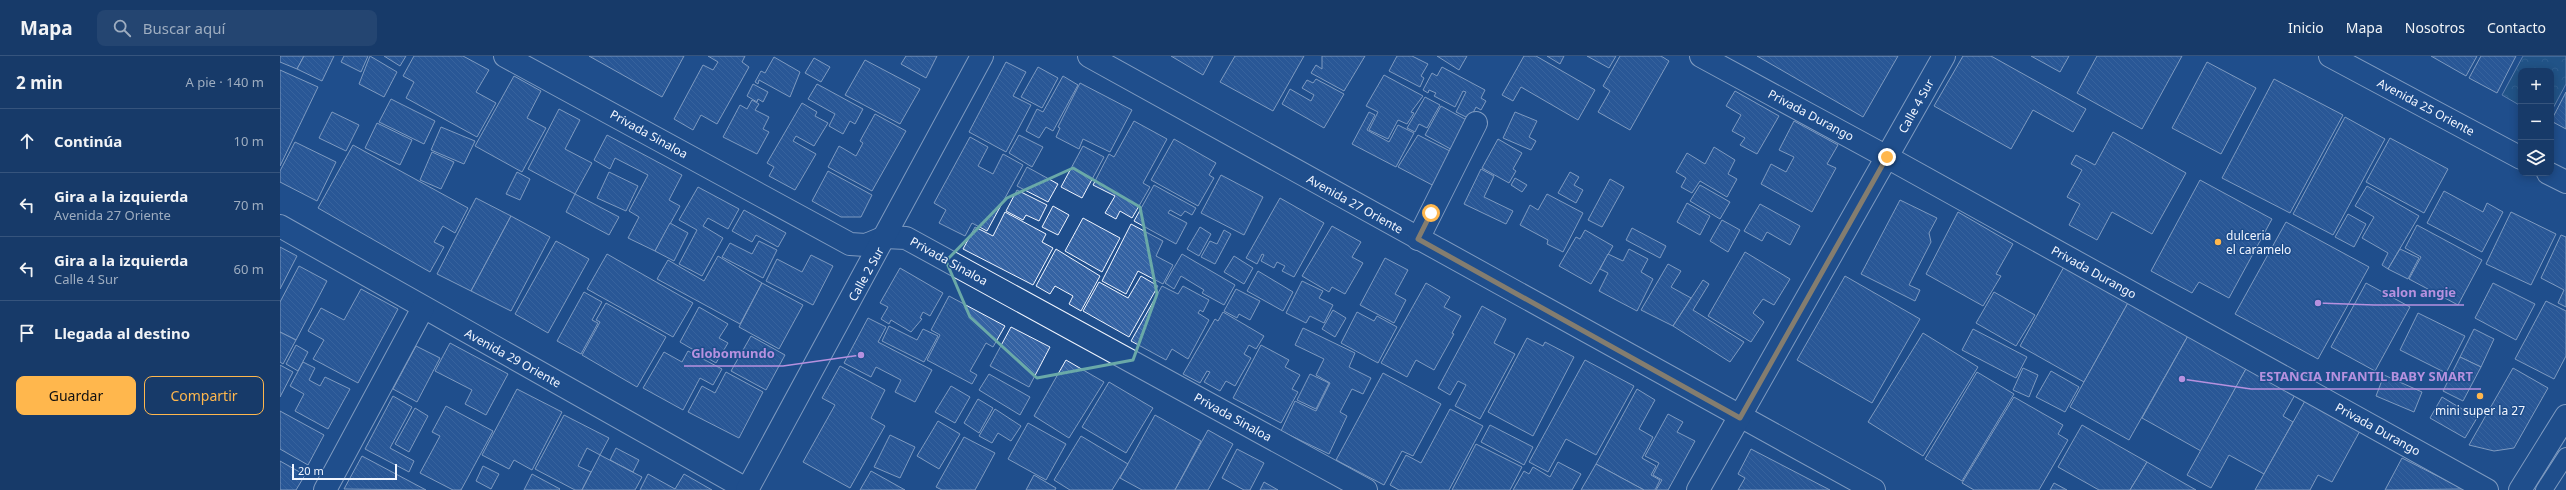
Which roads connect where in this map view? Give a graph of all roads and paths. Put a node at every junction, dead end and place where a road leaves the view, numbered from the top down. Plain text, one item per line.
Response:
1 (505, 56) edge
2 (982, 56) edge
3 (1090, 56) edge
4 (1701, 56) edge
5 (1944, 56) edge
6 (2330, 56) edge
7 (1476, 123) dead end
8 (2518, 156) edge
9 (1887, 157) junction
10 (2554, 176) edge
11 (2566, 182) edge
12 (280, 226) edge
13 (885, 237) junction
14 (1418, 239) junction
15 (423, 308) junction
16 (2566, 416) edge
17 (1740, 418) junction
18 (2566, 456) edge
19 (324, 490) edge
20 (747, 490) edge
21 (1366, 490) edge
22 (1698, 490) edge
23 (1874, 490) edge
24 (2487, 490) edge
25 (2520, 490) edge
26 (2544, 490) edge

1 - 13 street, Privada Sinaloa
2 - 13 street, Calle 2 Sur
3 - 14 street, Avenida 27 Oriente
4 - 9 street, Privada Durango
5 - 9 street, Calle 4 Sur
6 - 8 street, Avenida 25 Oriente
7 - 14 street
9 - 17 street, Calle 4 Sur
9 - 24 street, Privada Durango
10 - 11 street
12 - 15 street, Avenida 29 Oriente
13 - 20 street, Calle 2 Sur
13 - 21 street, Privada Sinaloa
14 - 17 street, Avenida 27 Oriente
15 - 19 street
15 - 20 street, Avenida 29 Oriente
16 - 25 street
17 - 22 street, Calle 4 Sur
17 - 23 street, Avenida 27 Oriente
18 - 26 lane

